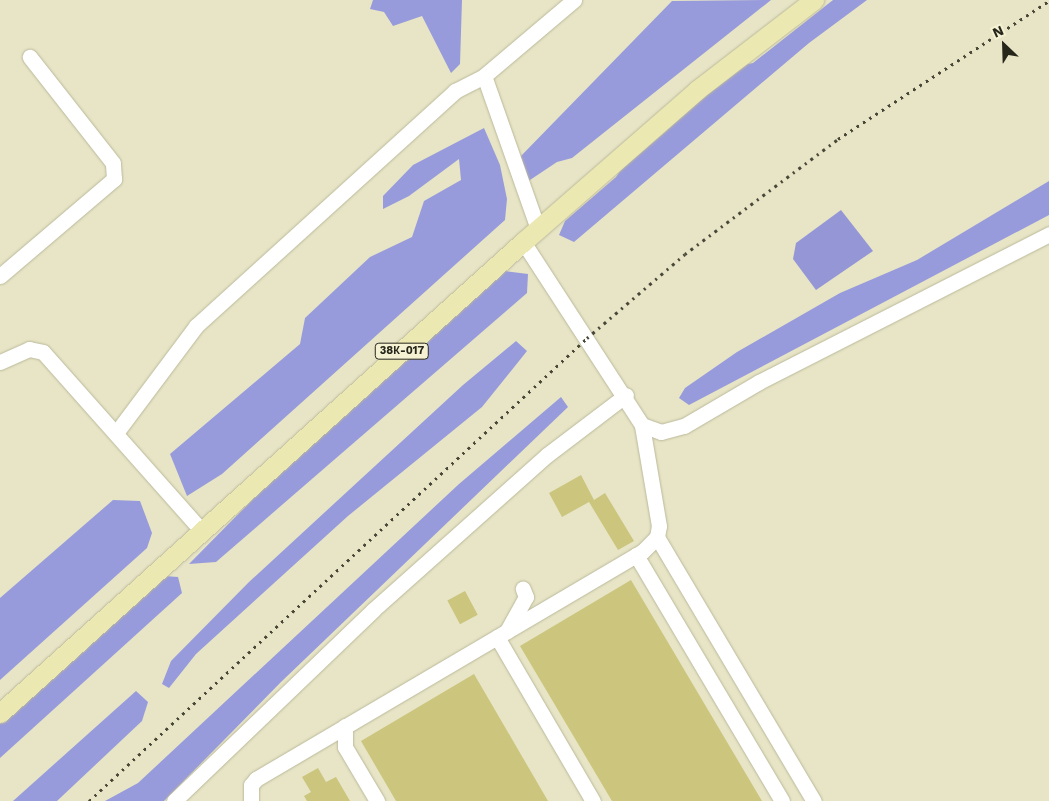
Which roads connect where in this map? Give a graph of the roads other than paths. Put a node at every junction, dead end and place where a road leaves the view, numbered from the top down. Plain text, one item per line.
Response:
1 (574, 0) edge
2 (814, 0) edge
3 (30, 57) dead end
4 (484, 76) junction
5 (538, 228) junction
6 (1049, 234) edge
7 (523, 242) junction
8 (0, 276) edge
9 (0, 362) edge
10 (626, 395) junction
11 (642, 425) junction
12 (116, 433) junction
13 (203, 532) junction
14 (657, 538) junction
15 (636, 555) junction
16 (523, 589) dead end
17 (502, 634) junction
18 (0, 713) edge
19 (345, 726) junction
20 (174, 801) edge
21 (251, 801) edge
22 (377, 801) edge
23 (594, 801) edge
24 (782, 801) edge
25 (814, 801) edge

1 - 4 street
2 - 5 main road, 38К-017
3 - 8 street
4 - 5 street
4 - 12 street
5 - 7 main road, 38К-017
6 - 11 street
7 - 10 street
7 - 13 main road, 38К-017
9 - 12 street
10 - 11 street
10 - 20 street
11 - 14 street
12 - 13 street
13 - 18 main road, 38К-017
14 - 15 street
14 - 25 street
15 - 17 street
15 - 24 street
16 - 17 street
17 - 19 street
17 - 23 street
19 - 21 street
19 - 22 street

